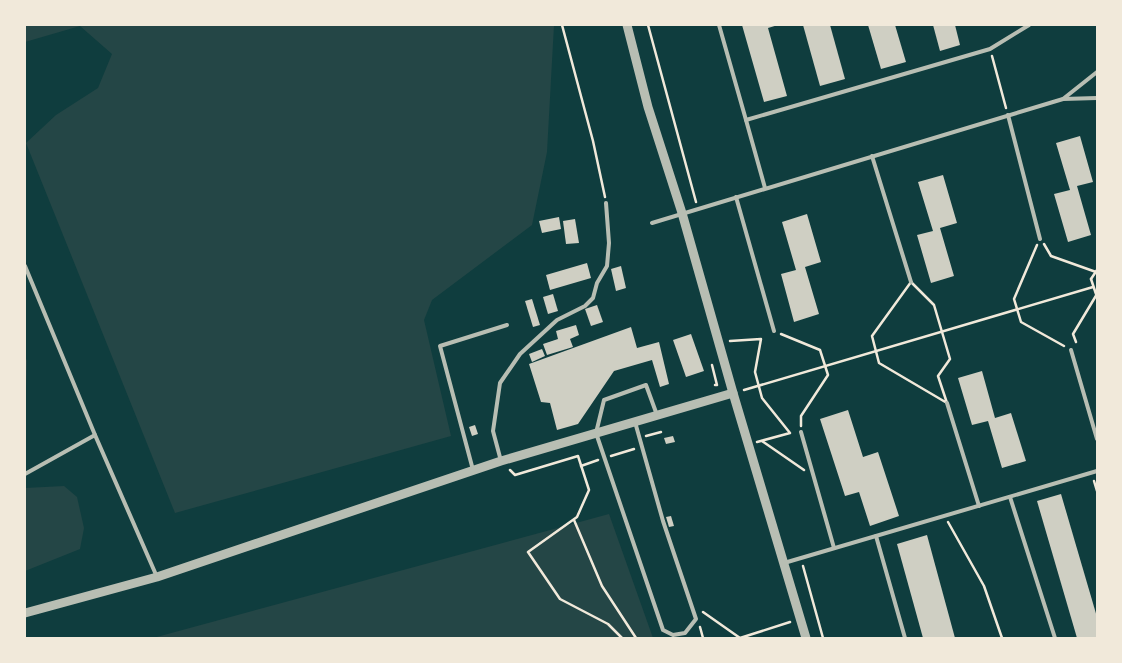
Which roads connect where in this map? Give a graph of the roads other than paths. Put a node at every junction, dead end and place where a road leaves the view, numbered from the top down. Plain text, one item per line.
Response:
1 (627, 25) edge
2 (719, 25) edge
3 (1029, 25) edge
4 (1097, 72) edge
5 (1097, 98) edge
6 (1063, 99) junction
7 (1008, 115) junction
8 (746, 120) junction
9 (872, 156) junction
10 (765, 188) junction
11 (736, 197) junction
12 (606, 203) road end
13 (682, 213) junction
14 (652, 223) dead end
15 (1040, 239) road end
16 (25, 266) edge
17 (911, 282) road end
18 (507, 326) dead end
19 (774, 331) road end
20 (1071, 350) road end
21 (733, 393) junction
22 (947, 403) road end
23 (657, 415) junction
24 (635, 422) junction
25 (801, 432) road end
26 (596, 433) junction
27 (95, 435) junction
28 (1097, 439) edge
29 (501, 461) junction
30 (473, 470) junction
31 (1097, 471) edge
32 (25, 474) edge
33 (1010, 497) junction
34 (979, 506) junction
35 (876, 536) junction
36 (834, 548) junction
37 (784, 563) junction
38 (157, 577) junction
39 (25, 613) edge
40 (806, 638) edge
41 (904, 638) edge
42 (1055, 638) edge

1 - 13 street
2 - 8 lane
3 - 8 lane
4 - 6 lane
5 - 6 lane
6 - 7 lane
7 - 9 lane
7 - 15 lane
8 - 10 lane
9 - 10 lane
9 - 17 lane
10 - 11 lane
11 - 13 lane
11 - 19 lane
12 - 29 lane
13 - 14 lane
13 - 21 street
16 - 27 lane
18 - 30 lane
20 - 28 lane
21 - 23 street
21 - 37 street
22 - 34 lane
23 - 24 street
23 - 26 lane
24 - 26 street
24 - 26 lane
25 - 36 lane
26 - 29 street
27 - 32 lane
27 - 38 lane
29 - 30 street
30 - 38 street
31 - 33 lane
33 - 34 lane
33 - 42 lane
34 - 35 lane
35 - 36 lane
35 - 41 lane
36 - 37 lane
37 - 40 street
38 - 39 street

